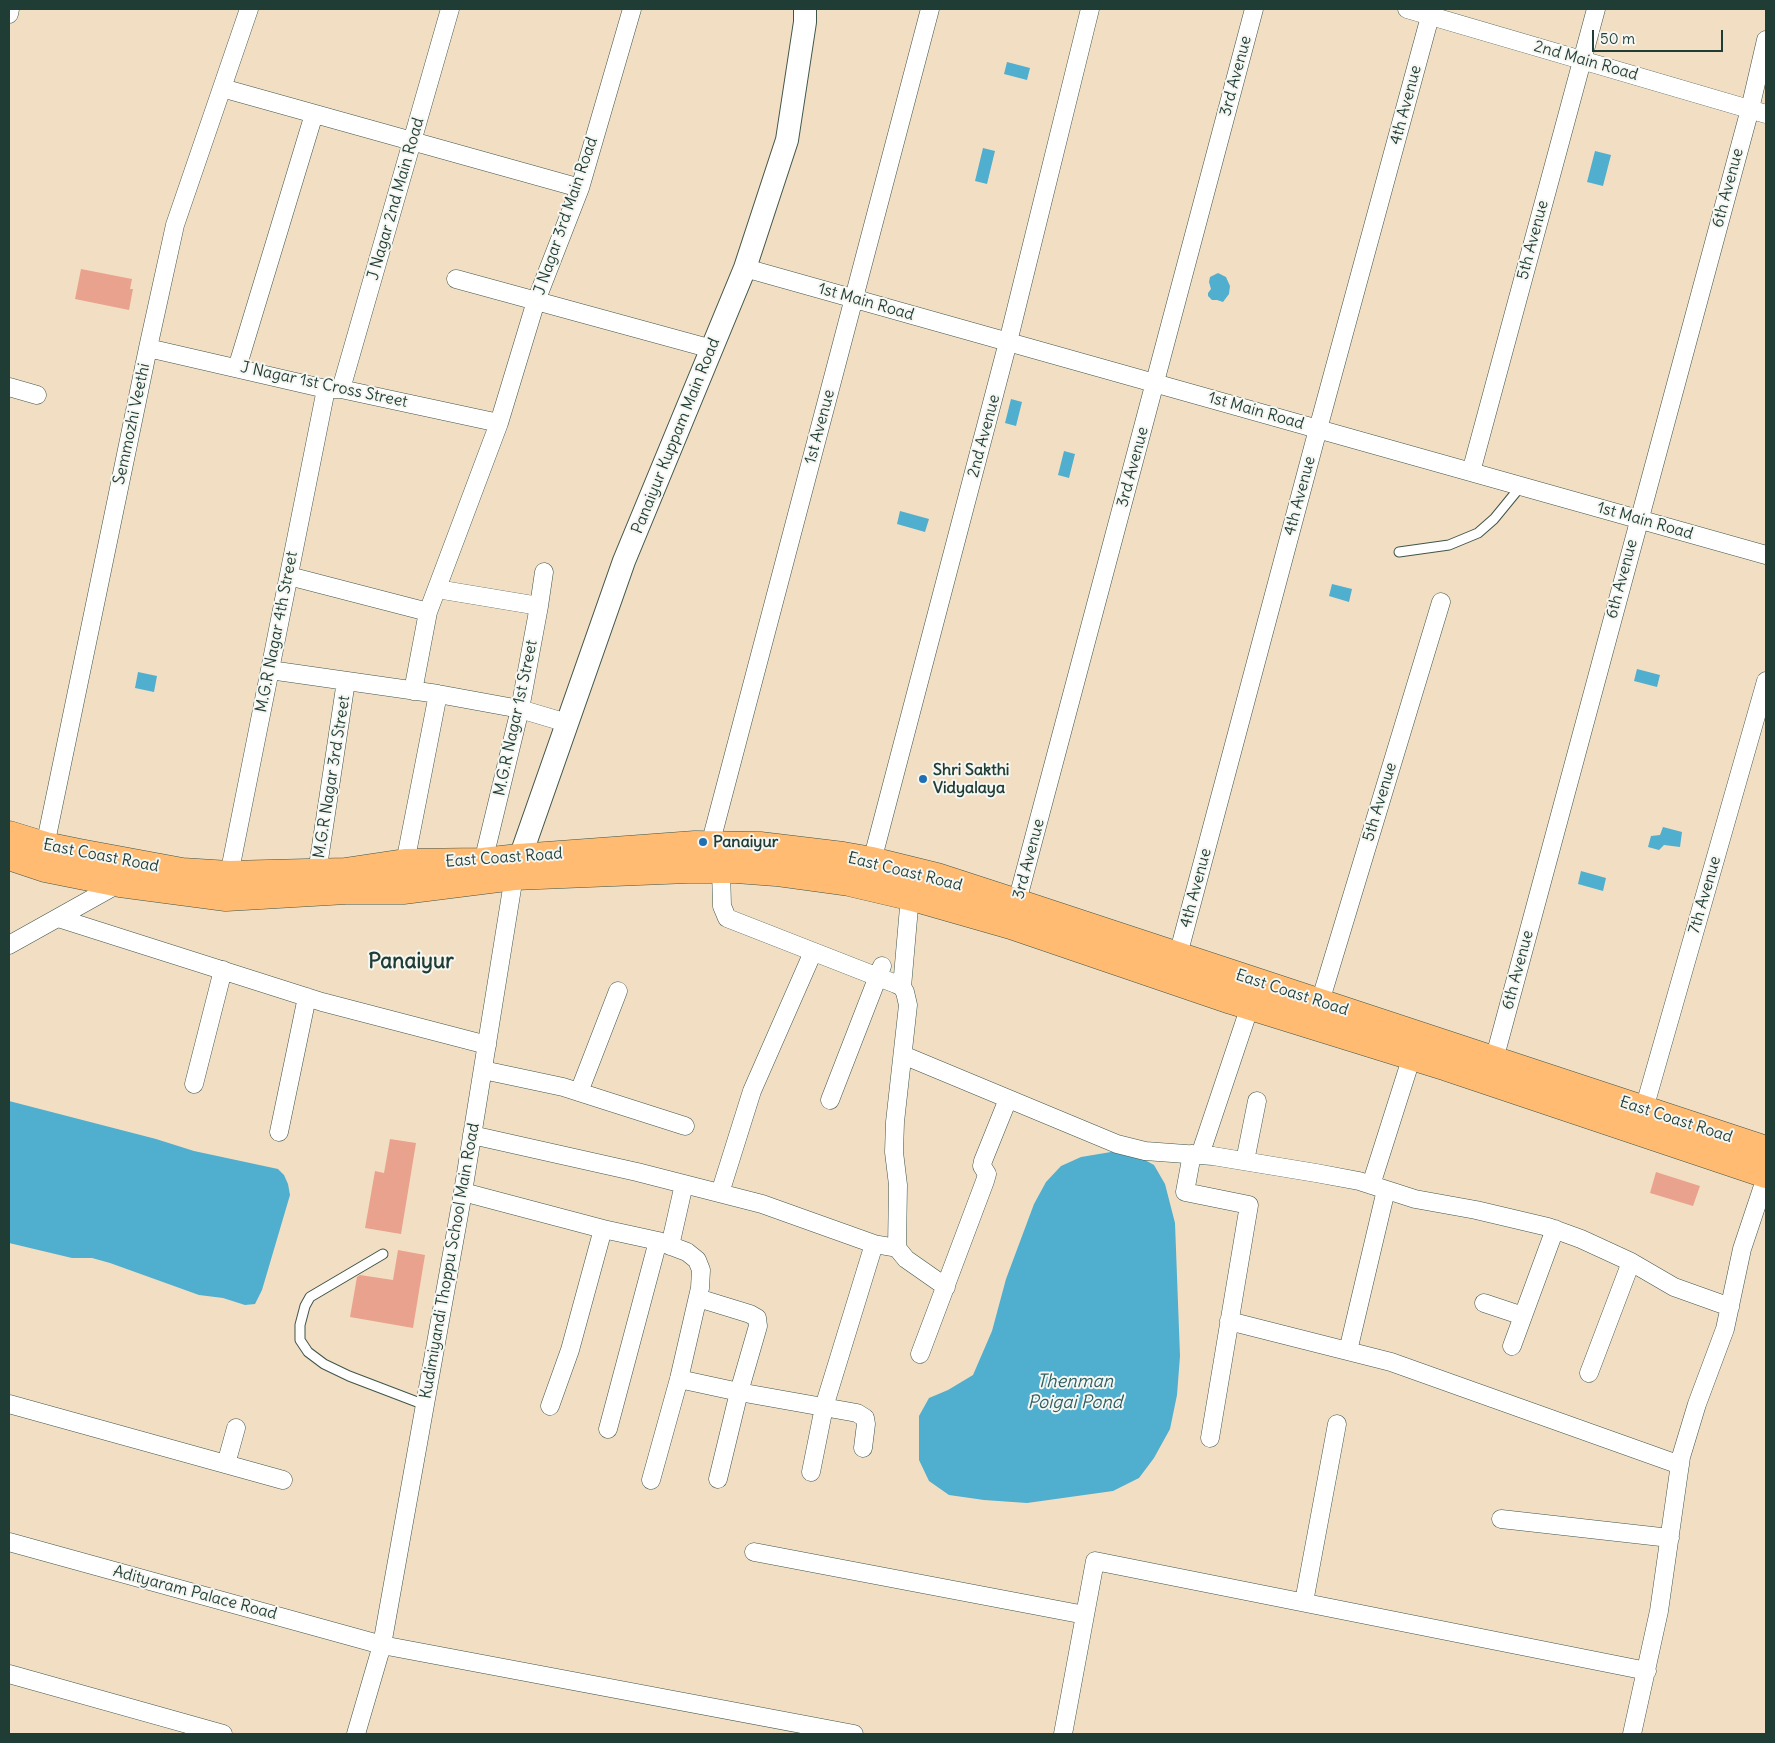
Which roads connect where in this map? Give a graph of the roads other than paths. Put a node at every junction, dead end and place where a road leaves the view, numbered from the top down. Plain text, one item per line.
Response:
1 (10, 9) edge
2 (249, 9) edge
3 (450, 9) edge
4 (632, 9) edge
5 (805, 9) edge
6 (930, 9) edge
7 (1090, 9) edge
8 (1254, 9) edge
9 (1407, 9) edge
10 (1596, 9) edge
11 (1431, 12) edge
12 (9, 14) edge
13 (1766, 40) edge
14 (1582, 60) junction
15 (222, 88) junction
16 (1758, 111) edge
17 (314, 114) junction
18 (412, 142) junction
19 (580, 188) junction
20 (745, 268) junction
21 (456, 279) dead end
22 (854, 298) junction
23 (536, 301) junction
24 (1008, 342) junction
25 (148, 348) junction
26 (712, 349) junction
27 (237, 368) junction
28 (1155, 383) junction
29 (9, 387) edge
30 (334, 389) junction
31 (37, 395) dead end
32 (499, 422) junction
33 (1318, 429) junction
34 (1471, 472) junction
35 (1521, 486) junction
36 (1638, 519) junction
37 (1399, 552) dead end
38 (1766, 555) edge
39 (544, 572) dead end
40 (289, 576) junction
41 (437, 589) junction
42 (1441, 602) dead end
43 (539, 606) junction
44 (428, 612) junction
45 (270, 670) junction
46 (346, 681) junction
47 (1766, 682) edge
48 (413, 691) junction
49 (438, 694) junction
50 (520, 708) junction
51 (567, 723) junction
52 (9, 835) edge
53 (45, 846) junction
54 (9, 856) edge
55 (715, 857) junction
56 (872, 861) junction
57 (483, 862) junction
58 (405, 863) junction
59 (517, 867) junction
60 (317, 873) junction
61 (229, 875) junction
62 (120, 883) junction
63 (910, 896) junction
64 (1014, 914) junction
65 (58, 918) junction
66 (9, 946) edge
67 (813, 952) junction
68 (1178, 955) junction
69 (223, 970) junction
70 (880, 971) junction
71 (902, 987) junction
72 (618, 991) dead end
73 (307, 997) junction
74 (1320, 1002) junction
75 (1250, 1006) junction
76 (487, 1045) junction
77 (903, 1055) junction
78 (1412, 1056) junction
79 (1450, 1057) junction
80 (1494, 1060) junction
81 (483, 1070) junction
82 (194, 1084) dead end
83 (579, 1092) junction
84 (1008, 1098) junction
85 (830, 1100) dead end
86 (1257, 1101) dead end
87 (1644, 1109) junction
88 (685, 1126) dead end
89 (279, 1132) dead end
90 (472, 1135) junction
91 (1766, 1150) edge
92 (1196, 1154) junction
93 (1245, 1161) junction
94 (1766, 1176) edge
95 (684, 1184) junction
96 (1379, 1187) junction
97 (463, 1192) junction
98 (720, 1193) junction
99 (603, 1229) junction
100 (1555, 1229) junction
101 (664, 1244) junction
102 (874, 1244) junction
103 (897, 1248) junction
104 (383, 1254) dead end
105 (1631, 1262) junction
106 (946, 1287) junction
107 (698, 1298) junction
108 (1484, 1303) dead end
109 (1730, 1307) junction
110 (1523, 1316) junction
111 (1229, 1322) junction
112 (1512, 1346) dead end
113 (1348, 1351) junction
114 (920, 1354) dead end
115 (1589, 1373) dead end
116 (679, 1379) junction
117 (739, 1392) junction
118 (9, 1404) edge
119 (425, 1406) junction
120 (550, 1406) dead end
121 (824, 1407) junction
122 (1337, 1424) dead end
123 (236, 1428) dead end
124 (608, 1429) dead end
125 (1210, 1438) dead end
126 (863, 1448) dead end
127 (226, 1464) junction
128 (1680, 1465) junction
129 (811, 1472) dead end
130 (718, 1479) dead end
131 (283, 1480) dead end
132 (651, 1480) dead end
133 (1501, 1519) dead end
134 (1670, 1538) junction
135 (9, 1542) edge
136 (754, 1552) dead end
137 (1304, 1602) junction
138 (1085, 1615) junction
139 (382, 1645) junction
140 (1646, 1671) junction
141 (9, 1674) edge
142 (223, 1734) edge
143 (356, 1734) edge
144 (854, 1734) edge
145 (1063, 1734) edge
146 (1632, 1734) edge

1 - 12 street
2 - 15 street, Semmozhi Veethi
3 - 18 street, J Nagar 2nd Main Road
4 - 19 street, J Nagar 3rd Main Road
5 - 20 street, Panaiyur Kuppam Main Road
6 - 22 street, 1st Avenue
7 - 24 street, 2nd Avenue
8 - 28 street, 3rd Avenue
9 - 11 street, 2nd Main Road
10 - 14 street, 5th Avenue
11 - 14 street, 2nd Main Road
11 - 33 street, 4th Avenue
13 - 16 street, 6th Avenue
14 - 16 street, 2nd Main Road
14 - 34 street, 5th Avenue
15 - 17 street
15 - 25 street, Semmozhi Veethi
16 - 36 street, 6th Avenue
17 - 18 street
17 - 27 street
18 - 19 street
18 - 30 street, J Nagar 2nd Main Road
19 - 23 street, J Nagar 3rd Main Road
20 - 22 street, 1st Main Road
20 - 26 street, Panaiyur Kuppam Main Road
21 - 23 street
22 - 24 street, 1st Main Road
22 - 55 street, 1st Avenue
23 - 26 street
23 - 32 street, J Nagar 3rd Main Road
24 - 28 street, 1st Main Road
24 - 56 street, 2nd Avenue
25 - 27 street, J Nagar 1st Cross Street
25 - 53 street, Semmozhi Veethi
26 - 51 street, Panaiyur Kuppam Main Road
27 - 30 street, J Nagar 1st Cross Street
28 - 33 street, 1st Main Road
28 - 64 street, 3rd Avenue
29 - 31 street
30 - 32 street, J Nagar 1st Cross Street
30 - 40 street, M.G.R Nagar 4th Street
32 - 41 street, J Nagar 3rd Main Road
33 - 34 street, 1st Main Road
33 - 68 street, 4th Avenue
34 - 35 street, 1st Main Road
35 - 36 street, 1st Main Road
35 - 37 lane
36 - 38 street, 1st Main Road
36 - 80 street, 6th Avenue
39 - 43 street, M.G.R Nagar 1st Street
40 - 44 street
40 - 45 street, M.G.R Nagar 4th Street
41 - 43 street
41 - 44 street, J Nagar 3rd Main Road
42 - 74 street, 5th Avenue
43 - 50 street, M.G.R Nagar 1st Street
44 - 48 street, J Nagar 3rd Main Road
45 - 46 street
45 - 61 street, M.G.R Nagar 4th Street
46 - 48 street
46 - 60 street, M.G.R Nagar 3rd Street
47 - 87 street, 7th Avenue
48 - 49 street
49 - 50 street
49 - 58 street
50 - 51 street
50 - 57 street, M.G.R Nagar 1st Street
51 - 59 street, Panaiyur Kuppam Main Road
52 - 53 main road, East Coast Road
53 - 61 main road, East Coast Road
54 - 62 main road, East Coast Road
55 - 56 main road, East Coast Road
55 - 59 main road, East Coast Road
55 - 63 main road, East Coast Road
55 - 67 street, 1st Avenue
56 - 64 main road, East Coast Road
57 - 58 main road, East Coast Road
57 - 59 main road, East Coast Road
58 - 60 main road, East Coast Road
59 - 62 main road, East Coast Road
59 - 76 street, Kudimiyandi Thoppu School Main Road
60 - 61 main road, East Coast Road
62 - 65 street
63 - 64 main road, East Coast Road
63 - 71 street
64 - 68 main road, East Coast Road
64 - 75 main road, East Coast Road
65 - 66 street
65 - 69 street
67 - 70 street
67 - 98 street
68 - 74 main road, East Coast Road
69 - 73 street
69 - 82 street
70 - 71 street
70 - 85 street
71 - 77 street
72 - 83 street
73 - 76 street
73 - 89 street
74 - 79 main road, East Coast Road
75 - 78 main road, East Coast Road
75 - 92 street
76 - 81 street, Kudimiyandi Thoppu School Main Road
77 - 84 street
77 - 103 street
78 - 79 main road, East Coast Road
78 - 96 street
79 - 80 main road, East Coast Road
79 - 94 main road, East Coast Road
80 - 87 main road, East Coast Road
81 - 83 street
81 - 90 street, Kudimiyandi Thoppu School Main Road
83 - 88 street
84 - 92 street
84 - 106 street
86 - 93 street
87 - 91 main road, East Coast Road
90 - 95 street
90 - 97 street, Kudimiyandi Thoppu School Main Road
92 - 93 street
92 - 111 street
93 - 96 street
94 - 109 street
95 - 98 street
95 - 101 street
96 - 100 street
96 - 113 street
97 - 99 street
97 - 119 street, Kudimiyandi Thoppu School Main Road
98 - 102 street
99 - 101 street
99 - 120 street
100 - 105 street
100 - 110 street
101 - 107 street
101 - 124 street
102 - 103 street
102 - 121 street
103 - 106 street
104 - 119 lane
105 - 109 street
105 - 115 street
106 - 114 street
107 - 116 street
107 - 117 street
108 - 110 street
109 - 128 street
110 - 112 street
111 - 113 street
111 - 125 street
113 - 128 street
116 - 117 street
116 - 132 street
117 - 121 street
117 - 130 street
118 - 127 street
119 - 139 street, Kudimiyandi Thoppu School Main Road
121 - 126 street
121 - 129 street
122 - 137 street
123 - 127 street
127 - 131 street
128 - 134 street
133 - 134 street
134 - 140 street
135 - 139 street, Adityaram Palace Road
136 - 138 street
137 - 138 street
137 - 140 street
138 - 145 street
139 - 143 street, Kudimiyandi Thoppu School Main Road
139 - 144 street, Adityaram Palace Road
140 - 146 street
141 - 142 street

